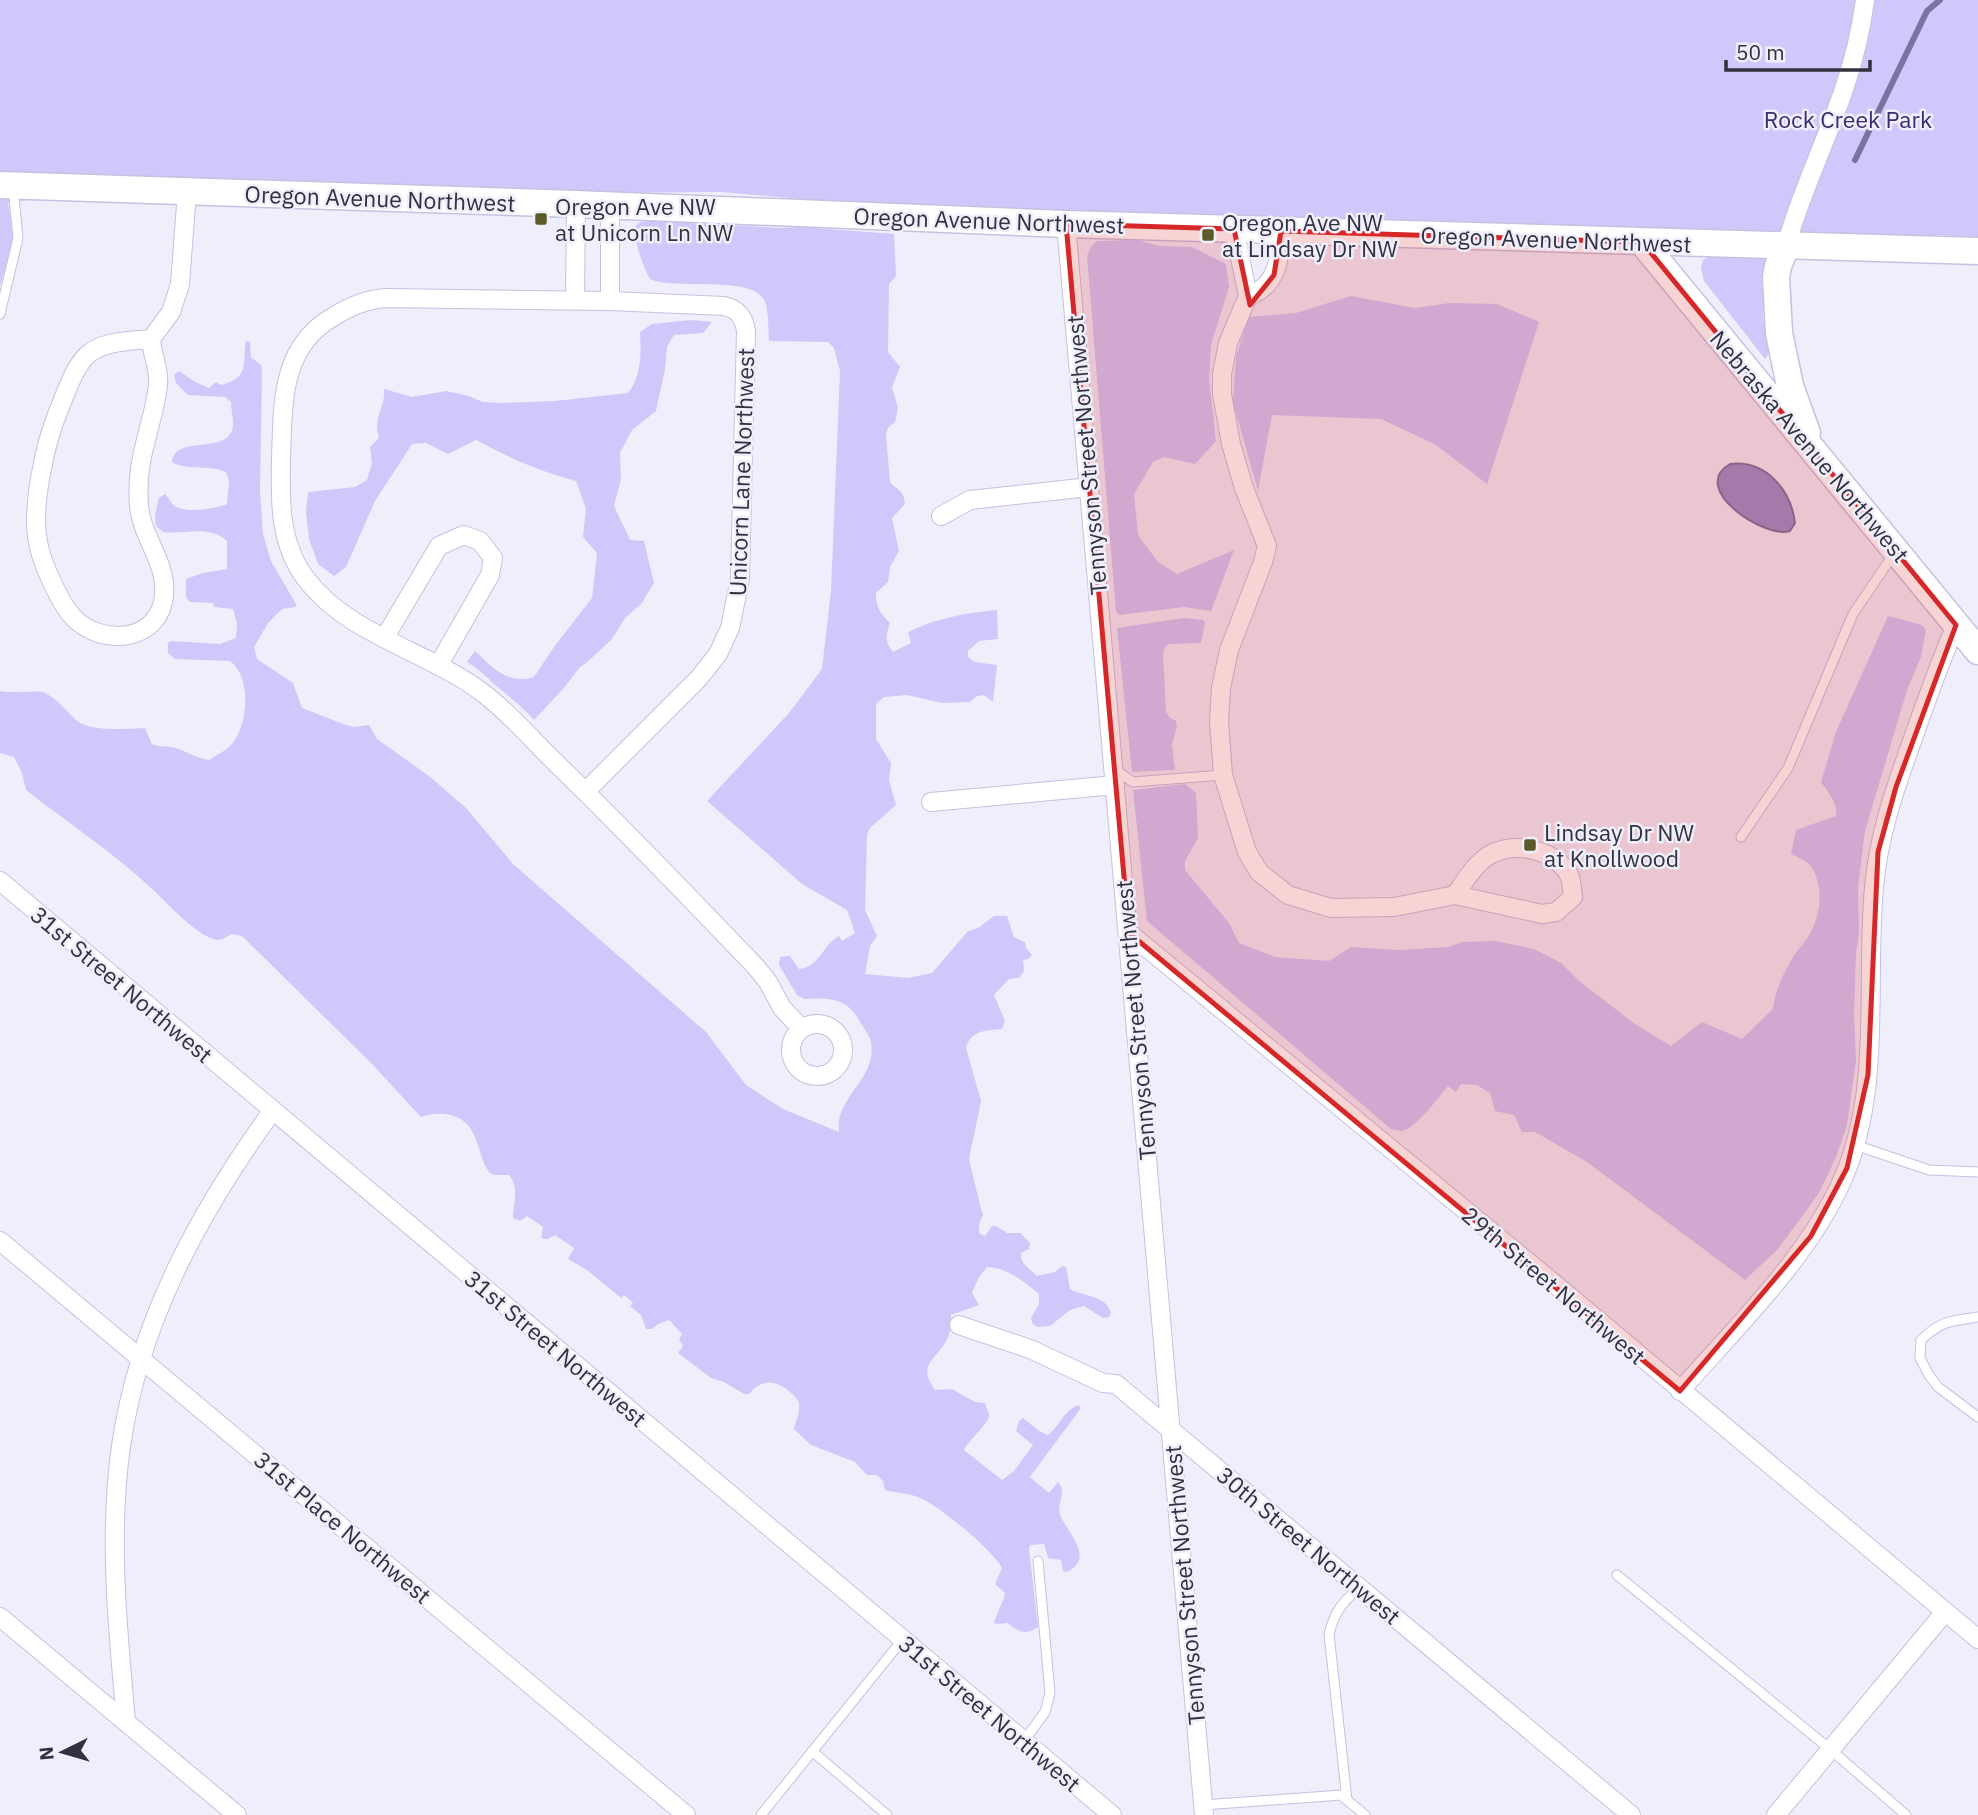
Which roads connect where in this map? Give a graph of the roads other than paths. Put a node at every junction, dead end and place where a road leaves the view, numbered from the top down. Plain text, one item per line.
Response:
1 (1865, 0) edge
2 (7, 185) edge
3 (187, 191) junction
4 (576, 204) junction
5 (610, 205) junction
6 (1066, 225) junction
7 (1234, 229) junction
8 (1281, 231) junction
9 (1642, 242) junction
10 (1786, 246) junction
11 (1978, 251) edge
12 (1248, 296) junction
13 (575, 300) junction
14 (610, 301) junction
15 (0, 314) edge
16 (151, 339) junction
17 (1814, 451) junction
18 (1089, 487) junction
19 (941, 516) dead end
20 (1896, 551) junction
21 (1956, 625) junction
22 (385, 637) junction
23 (1978, 651) edge
24 (438, 666) junction
25 (1223, 775) junction
26 (1114, 777) junction
27 (586, 791) junction
28 (931, 802) dead end
29 (1741, 837) dead end
30 (0, 881) edge
31 (1455, 895) junction
32 (1129, 933) junction
33 (801, 1028) dead end
34 (272, 1110) junction
35 (1855, 1146) junction
36 (1978, 1172) edge
37 (0, 1241) edge
38 (1978, 1317) edge
39 (959, 1325) dead end
40 (141, 1358) junction
41 (1680, 1391) junction
42 (1978, 1417) edge
43 (1171, 1428) junction
44 (1038, 1561) dead end
45 (1618, 1575) dead end
46 (1359, 1587) junction
47 (1945, 1612) junction
48 (0, 1617) edge
49 (903, 1639) junction
50 (1978, 1639) edge
51 (126, 1722) junction
52 (1024, 1741) junction
53 (1831, 1750) junction
54 (812, 1751) junction
55 (1348, 1800) junction
56 (1204, 1810) edge
57 (237, 1815) edge
58 (686, 1815) edge
59 (761, 1815) edge
60 (887, 1815) edge
61 (1112, 1815) edge
62 (1366, 1815) edge
63 (1632, 1815) edge
64 (1776, 1815) edge
65 (1906, 1815) edge

1 - 10 street
2 - 3 street, Oregon Avenue Northwest
2 - 15 lane
3 - 4 street, Oregon Avenue Northwest
3 - 16 street
4 - 5 street, Oregon Avenue Northwest
4 - 13 street
5 - 6 street, Oregon Avenue Northwest
5 - 14 street
6 - 7 street, Oregon Avenue Northwest
6 - 18 street, Tennyson Street Northwest
7 - 8 street, Oregon Avenue Northwest
7 - 12 street
8 - 9 street, Oregon Avenue Northwest
8 - 12 street
9 - 10 street, Oregon Avenue Northwest
9 - 17 street, Nebraska Avenue Northwest
10 - 11 street, Oregon Avenue Northwest
10 - 17 street
12 - 25 street
13 - 14 street, Unicorn Lane Northwest
13 - 22 street, Unicorn Lane Northwest
14 - 27 street, Unicorn Lane Northwest
16 - 16 street
17 - 20 street, Nebraska Avenue Northwest
18 - 19 street
18 - 26 street, Tennyson Street Northwest
20 - 21 street, Nebraska Avenue Northwest
20 - 29 lane
21 - 23 street, Nebraska Avenue Northwest
21 - 35 street
22 - 24 street, Unicorn Lane Northwest
22 - 24 street
24 - 27 street, Unicorn Lane Northwest
25 - 26 lane
25 - 31 street
26 - 28 street
26 - 32 street, Tennyson Street Northwest
27 - 33 street, Unicorn Lane Northwest
30 - 34 street, 31st Street Northwest
31 - 31 street
32 - 41 street, 29th Street Northwest
32 - 43 street, Tennyson Street Northwest
34 - 40 street
34 - 49 street, 31st Street Northwest
35 - 36 lane
35 - 41 street
37 - 40 street, 31st Place Northwest
38 - 42 lane
39 - 43 street, 30th Street Northwest
40 - 51 street
40 - 58 street, 31st Place Northwest
41 - 47 street, 29th Street Northwest
43 - 46 street, 30th Street Northwest
43 - 56 street, Tennyson Street Northwest
44 - 52 lane
45 - 53 lane
46 - 55 lane
46 - 63 street, 30th Street Northwest
47 - 50 street, 29th Street Northwest
47 - 53 street
48 - 51 street
49 - 52 street, 31st Street Northwest
49 - 54 lane
51 - 57 street
52 - 61 street, 31st Street Northwest
53 - 64 street
53 - 65 lane
54 - 59 lane
54 - 60 lane
55 - 56 lane
55 - 62 lane

